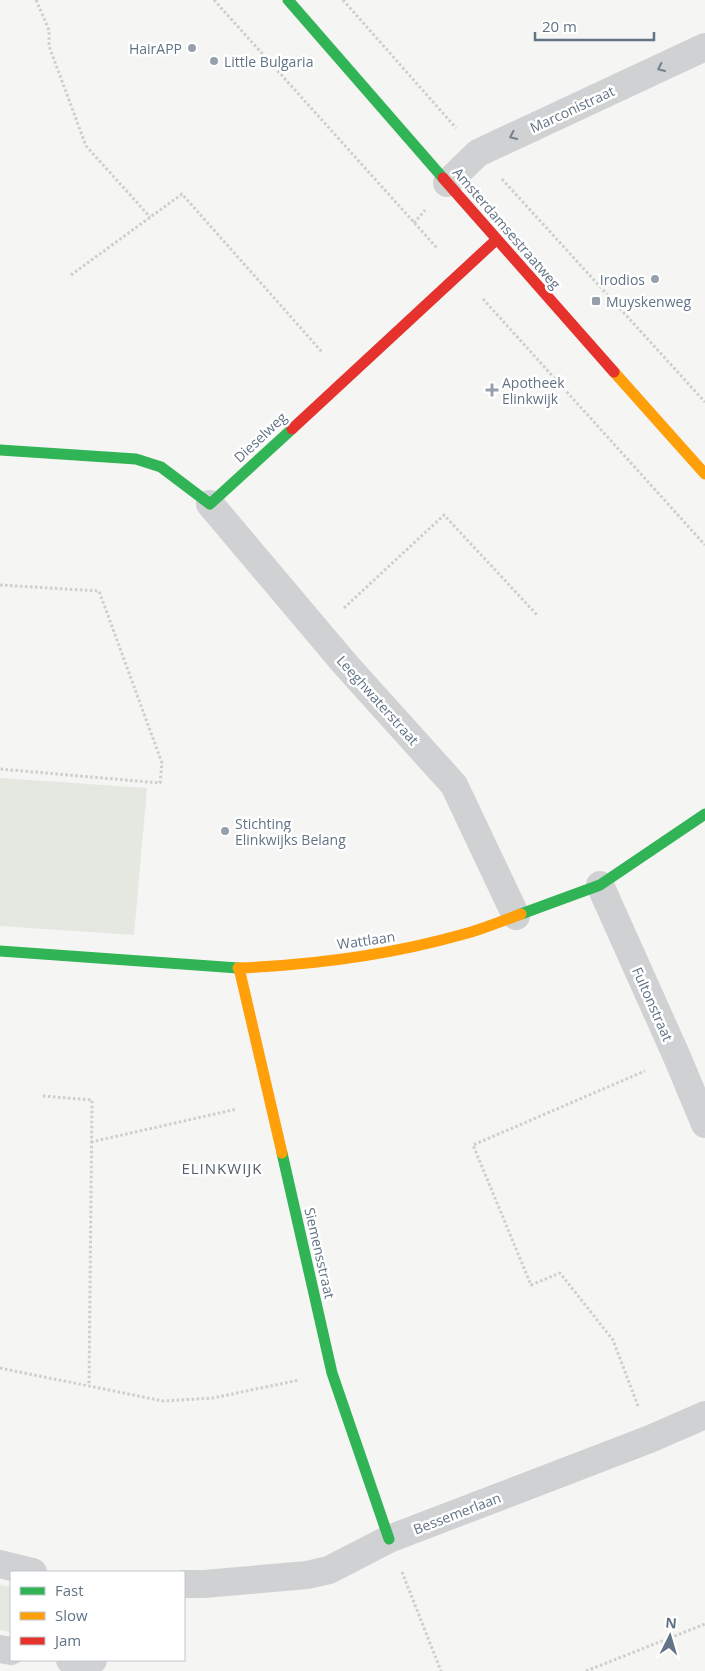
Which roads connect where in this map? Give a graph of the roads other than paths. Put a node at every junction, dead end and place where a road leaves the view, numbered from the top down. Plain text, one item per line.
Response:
1 (288, 0) edge
2 (705, 47) edge
3 (447, 183) junction
4 (496, 240) junction
5 (0, 450) edge
6 (705, 474) edge
7 (210, 504) junction
8 (705, 814) edge
9 (600, 884) junction
10 (516, 916) junction
11 (0, 951) edge
12 (239, 968) junction
13 (705, 1124) edge
14 (705, 1415) edge
15 (389, 1539) junction
16 (0, 1564) edge
17 (29, 1571) edge
18 (190, 1589) edge

1 - 3 street, Amsterdamsestraatweg
2 -> 3 street, Marconistraat
3 - 4 street, Amsterdamsestraatweg
4 - 6 street, Amsterdamsestraatweg
4 - 7 street, Dieselweg
5 - 7 street
7 - 10 street, Leeghwaterstraat
8 - 9 street, Wattlaan
9 - 10 street, Wattlaan
9 - 13 street, Fultonstraat
10 - 12 street, Wattlaan
11 - 12 street, Wattlaan
12 - 15 street, Siemensstraat
14 - 15 street, Bessemerlaan
15 - 18 street, Bessemerlaan
16 - 17 street

